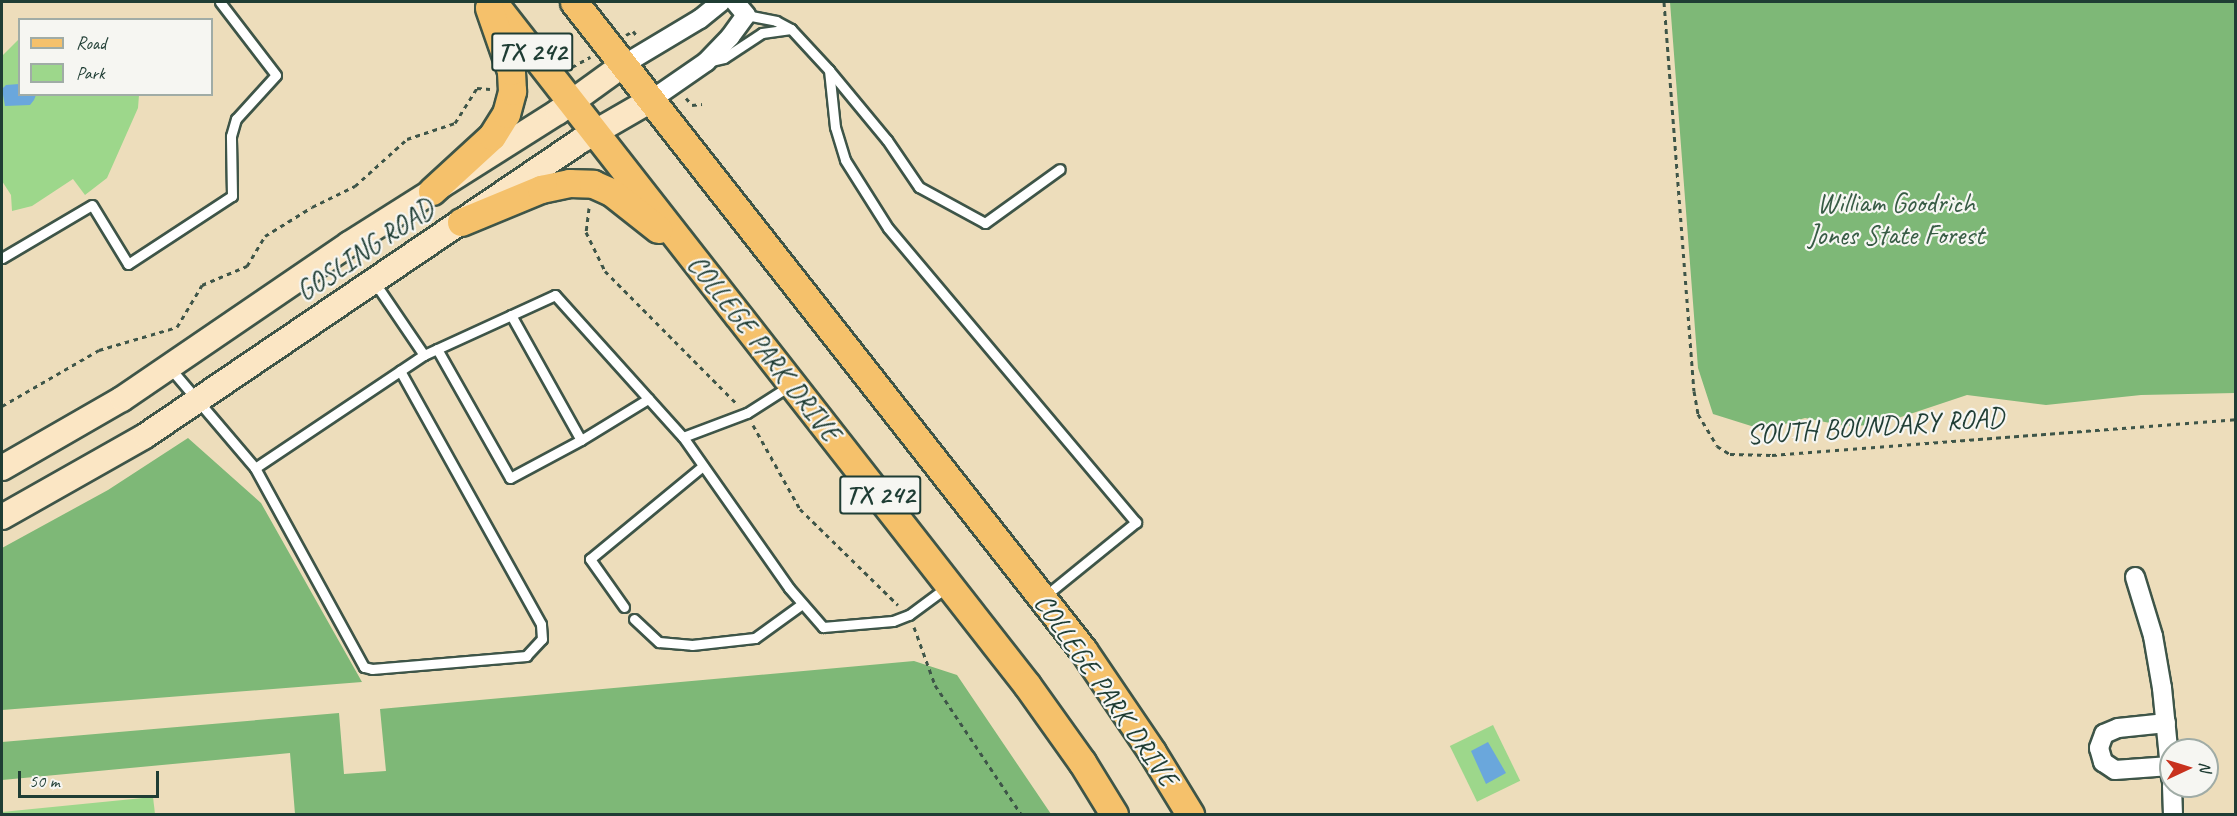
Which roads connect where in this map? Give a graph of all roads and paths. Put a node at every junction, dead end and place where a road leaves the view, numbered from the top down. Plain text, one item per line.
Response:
1 (220, 2) edge
2 (486, 2) edge
3 (493, 2) edge
4 (574, 2) edge
5 (721, 2) edge
6 (1664, 2) edge
7 (740, 8) edge
8 (791, 29) junction
9 (706, 62) junction
10 (624, 65) junction
11 (829, 69) junction
12 (512, 91) junction
13 (651, 100) junction
14 (572, 102) junction
15 (596, 133) junction
16 (1060, 169) dead end
17 (593, 184) junction
18 (432, 191) junction
19 (461, 222) junction
20 (693, 257) junction
21 (2, 258) edge
22 (373, 281) junction
23 (511, 315) junction
24 (437, 349) junction
25 (424, 355) junction
26 (168, 366) junction
27 (400, 371) junction
28 (793, 384) junction
29 (648, 399) junction
30 (197, 400) junction
31 (2, 406) edge
32 (747, 413) junction
33 (2235, 418) edge
34 (683, 437) junction
35 (581, 440) junction
36 (703, 466) junction
37 (2, 468) edge
38 (255, 468) junction
39 (2, 517) edge
40 (2135, 577) dead end
41 (949, 585) junction
42 (1043, 598) junction
43 (802, 604) junction
44 (624, 607) dead end
45 (909, 615) junction
46 (634, 619) dead end
47 (2166, 723) junction
48 (2167, 738) edge
49 (2159, 772) edge
50 (2172, 798) edge
51 (1021, 814) edge
52 (1114, 814) edge
53 (1190, 814) edge
54 (2173, 814) edge

1 - 21 lane
2 - 12 main road
3 - 14 main road, COLLEGE PARK DRIVE / TX 242
4 - 10 main road, COLLEGE PARK DRIVE / TX 242
5 - 10 street, GOSLING ROAD
6 - 33 path, SOUTH BOUNDARY ROAD
7 - 8 lane
7 - 9 street, GOSLING ROAD
8 - 9 lane
8 - 11 lane
9 - 13 street, GOSLING ROAD
10 - 13 main road, COLLEGE PARK DRIVE / TX 242
10 - 14 main road, GOSLING ROAD
11 - 16 lane
11 - 42 lane
12 - 18 main road
12 - 31 path
13 - 15 main road, GOSLING ROAD
13 - 42 main road, COLLEGE PARK DRIVE / TX 242
14 - 15 main road, COLLEGE PARK DRIVE / TX 242
14 - 18 main road, GOSLING ROAD
15 - 19 main road, GOSLING ROAD
15 - 20 main road, COLLEGE PARK DRIVE / TX 242
17 - 19 main road
17 - 20 main road
17 - 32 path
18 - 26 main road, GOSLING ROAD
19 - 22 main road, GOSLING ROAD
20 - 28 main road, COLLEGE PARK DRIVE / TX 242
22 - 25 lane
22 - 30 main road, GOSLING ROAD
23 - 24 lane
23 - 29 lane
23 - 35 lane
24 - 25 lane
24 - 35 lane
25 - 27 lane
26 - 30 lane
26 - 37 main road, GOSLING ROAD
27 - 38 lane
27 - 38 lane
28 - 32 lane
28 - 41 main road, COLLEGE PARK DRIVE / TX 242
29 - 34 lane
29 - 35 lane
30 - 38 lane
30 - 39 main road, GOSLING ROAD
32 - 34 lane
32 - 45 path
34 - 36 lane
36 - 43 lane
36 - 44 lane
40 - 47 street
41 - 45 lane
41 - 52 main road, COLLEGE PARK DRIVE / TX 242
42 - 53 main road, COLLEGE PARK DRIVE / TX 242
43 - 45 lane
43 - 46 lane
45 - 51 path
47 - 48 street
47 - 49 street
50 - 54 street

